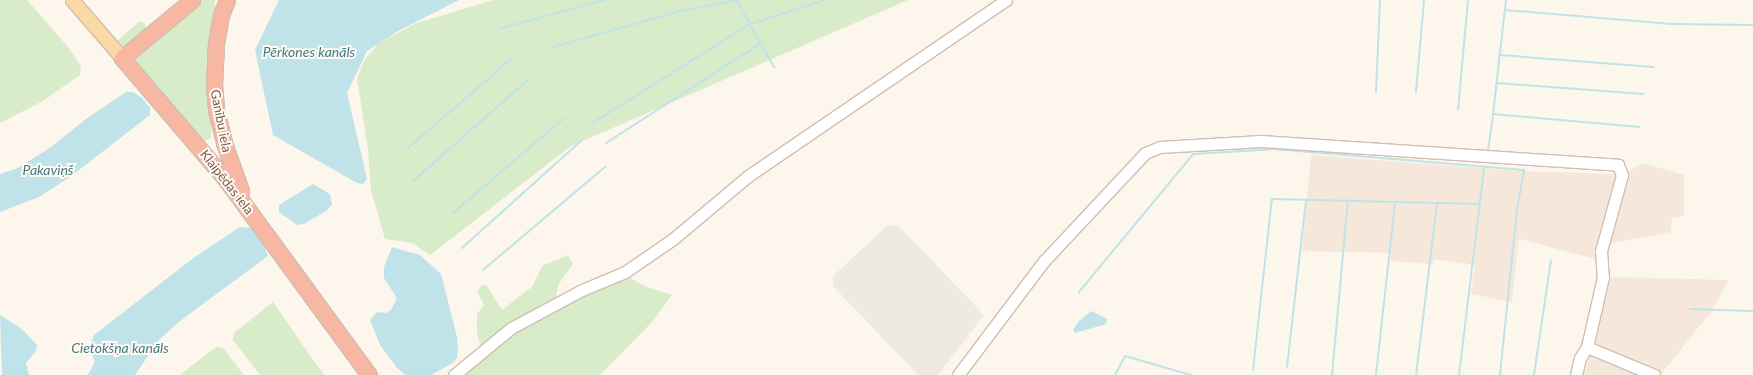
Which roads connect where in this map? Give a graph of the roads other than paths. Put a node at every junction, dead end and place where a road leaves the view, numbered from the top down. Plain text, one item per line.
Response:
1 (72, 0) edge
2 (192, 0) edge
3 (220, 0) edge
4 (227, 0) edge
5 (1006, 0) edge
6 (221, 15) junction
7 (122, 58) junction
8 (216, 110) junction
9 (197, 145) junction
10 (253, 215) junction
11 (1587, 347) junction
12 (369, 375) edge
13 (454, 375) edge
14 (958, 375) edge
15 (1576, 375) edge
16 (1654, 375) edge

1 - 7 main road, Klaipēdas iela
2 - 7 highway
3 - 6 highway
4 - 6 highway, Ganību iela
5 - 13 street
6 - 8 highway, Ganību iela
7 - 9 highway, Klaipēdas iela
8 - 9 highway
8 - 10 highway, Ganību iela
9 - 10 highway, Klaipēdas iela
10 - 12 highway, Klaipēdas iela
11 - 14 street
11 - 15 street
11 - 16 street

